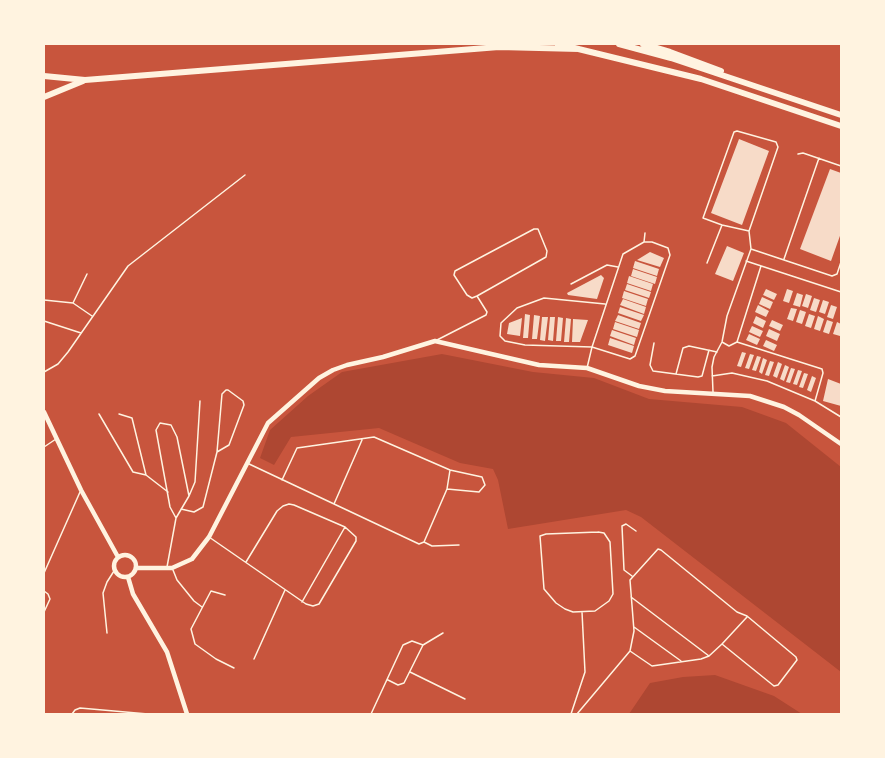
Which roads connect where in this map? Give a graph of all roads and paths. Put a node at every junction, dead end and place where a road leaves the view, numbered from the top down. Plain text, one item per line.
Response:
1 (558, 44) edge
2 (619, 44) edge
3 (643, 44) edge
4 (579, 49) junction
5 (44, 76) edge
6 (85, 80) junction
7 (758, 87) junction
8 (44, 97) edge
9 (841, 115) edge
10 (841, 126) edge
11 (798, 154) dead end
12 (819, 158) junction
13 (841, 166) edge
14 (245, 175) dead end
15 (722, 226) junction
16 (749, 231) junction
17 (645, 234) dead end
18 (644, 242) junction
19 (751, 249) junction
20 (784, 259) junction
21 (746, 261) junction
22 (841, 262) edge
23 (707, 263) dead end
24 (761, 266) junction
25 (618, 267) junction
26 (88, 274) dead end
27 (570, 284) dead end
28 (841, 292) edge
29 (477, 296) junction
30 (44, 300) edge
31 (73, 303) junction
32 (605, 304) junction
33 (92, 316) junction
34 (44, 321) edge
35 (81, 333) junction
36 (436, 341) junction
37 (722, 342) junction
38 (737, 342) junction
39 (654, 343) dead end
40 (592, 347) junction
41 (709, 350) junction
42 (717, 352) junction
43 (587, 368) junction
44 (44, 372) edge
45 (676, 374) junction
46 (712, 376) junction
47 (713, 393) junction
48 (200, 401) dead end
49 (816, 401) junction
50 (44, 412) edge
51 (99, 414) dead end
52 (119, 414) dead end
53 (841, 417) edge
54 (56, 439) junction
55 (362, 440) junction
56 (841, 444) edge
57 (44, 446) edge
58 (217, 452) junction
59 (247, 463) junction
60 (450, 470) junction
61 (146, 475) junction
62 (282, 480) junction
63 (447, 489) junction
64 (81, 490) junction
65 (168, 492) junction
66 (189, 496) junction
67 (333, 504) junction
68 (181, 509) junction
69 (176, 518) junction
70 (345, 527) junction
71 (636, 531) dead end
72 (210, 537) junction
73 (424, 542) junction
74 (459, 545) dead end
75 (118, 556) junction
76 (246, 562) junction
77 (136, 568) junction
78 (169, 569) junction
79 (114, 571) junction
80 (44, 572) edge
81 (633, 576) junction
82 (128, 577) junction
83 (285, 590) junction
84 (44, 592) edge
85 (225, 595) dead end
86 (631, 597) junction
87 (302, 602) junction
88 (202, 607) junction
89 (44, 612) edge
90 (582, 612) junction
91 (747, 616) junction
92 (634, 627) junction
93 (107, 633) dead end
94 (443, 633) dead end
95 (722, 644) junction
96 (423, 645) junction
97 (630, 651) junction
98 (709, 656) junction
99 (254, 659) dead end
100 (682, 662) junction
101 (234, 668) dead end
102 (410, 672) junction
103 (387, 680) junction
104 (465, 699) dead end
105 (72, 714) edge
106 (148, 714) edge
107 (187, 714) edge
108 (371, 714) edge
109 (570, 714) edge
110 (577, 714) edge

1 - 4 highway
2 - 7 highway
3 - 7 highway
4 - 6 highway
4 - 10 highway
5 - 6 highway
6 - 8 highway
7 - 9 highway
11 - 12 lane
12 - 13 lane
12 - 20 lane
14 - 33 lane
15 - 16 lane
15 - 16 lane
15 - 23 lane
16 - 19 lane
17 - 18 lane
18 - 25 lane
18 - 40 lane
19 - 20 lane
19 - 21 lane
20 - 22 lane
21 - 24 lane
21 - 37 lane
24 - 28 lane
24 - 38 lane
25 - 27 lane
25 - 32 lane
26 - 31 lane
29 - 29 lane
29 - 36 lane
30 - 31 lane
31 - 33 lane
32 - 40 lane
32 - 40 lane
33 - 35 lane
34 - 35 lane
35 - 44 lane
36 - 43 street
36 - 59 street
37 - 38 lane
37 - 42 lane
38 - 49 lane
39 - 45 lane
40 - 43 lane
41 - 42 lane
41 - 45 lane
41 - 45 lane
42 - 46 lane
43 - 47 street
46 - 47 lane
46 - 49 lane
47 - 56 street
48 - 66 lane
49 - 53 lane
50 - 54 street
51 - 61 lane
52 - 61 lane
54 - 57 lane
54 - 64 street
55 - 60 lane
55 - 62 lane
55 - 67 lane
58 - 58 lane
58 - 68 lane
59 - 62 lane
59 - 72 street
60 - 63 lane
60 - 63 lane
61 - 65 lane
62 - 67 lane
63 - 73 lane
64 - 75 street
64 - 80 lane
65 - 66 lane
65 - 69 lane
66 - 68 lane
67 - 73 lane
68 - 69 lane
69 - 78 lane
70 - 76 lane
70 - 87 lane
70 - 87 lane
71 - 81 lane
72 - 76 lane
72 - 78 street
73 - 74 lane
75 - 77 street
75 - 79 street
76 - 83 lane
77 - 78 street
77 - 82 street
78 - 88 lane
79 - 82 street
79 - 93 lane
81 - 86 lane
81 - 91 lane
82 - 107 street
83 - 87 lane
83 - 99 lane
84 - 89 lane
85 - 88 lane
86 - 92 lane
86 - 98 lane
88 - 101 lane
90 - 90 lane
90 - 109 lane
91 - 95 lane
91 - 95 lane
92 - 97 lane
92 - 100 lane
94 - 96 lane
95 - 98 lane
96 - 102 lane
96 - 103 lane
97 - 100 lane
97 - 110 lane
98 - 100 lane
102 - 103 lane
102 - 104 lane
103 - 108 lane
105 - 106 lane

